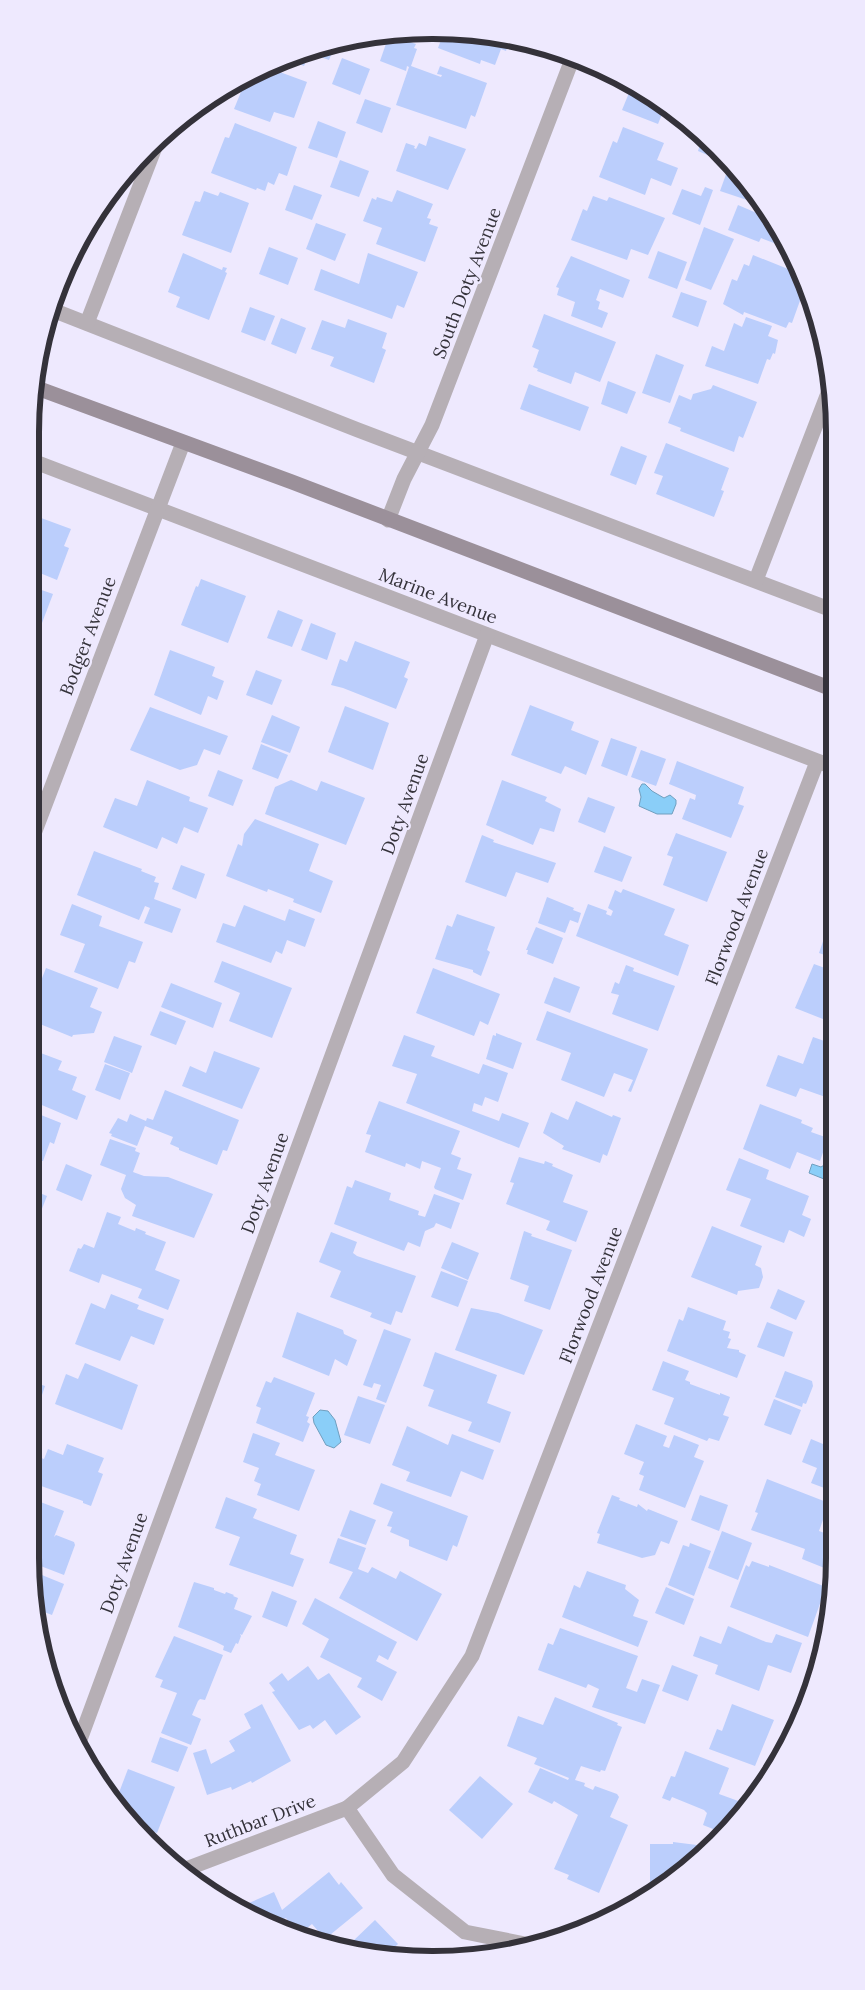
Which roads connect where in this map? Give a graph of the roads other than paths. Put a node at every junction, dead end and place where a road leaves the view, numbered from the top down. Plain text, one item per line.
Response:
1 (570, 64) edge
2 (151, 157) edge
3 (58, 312) edge
4 (88, 323) junction
5 (41, 390) edge
6 (825, 402) edge
7 (183, 443) junction
8 (418, 453) junction
9 (39, 463) edge
10 (157, 509) junction
11 (388, 520) junction
12 (756, 580) junction
13 (826, 608) edge
14 (487, 635) junction
15 (826, 688) edge
16 (817, 762) junction
17 (826, 765) edge
18 (39, 820) edge
19 (81, 1736) edge
20 (347, 1808) junction
21 (190, 1868) edge
22 (516, 1942) edge

1 - 8 street, South Doty Avenue
2 - 4 street
3 - 4 street
4 - 8 street
5 - 7 main road
6 - 12 street
7 - 10 street, Bodger Avenue
7 - 11 main road
8 - 11 street, South Doty Avenue
8 - 12 street
9 - 10 street, Marine Avenue
10 - 14 street, Marine Avenue
10 - 18 street, Bodger Avenue
11 - 15 main road
12 - 13 street
14 - 16 street, Marine Avenue
14 - 19 street, Doty Avenue
16 - 17 street, Marine Avenue
16 - 20 street, Florwood Avenue
20 - 21 street, Ruthbar Drive
20 - 22 street

